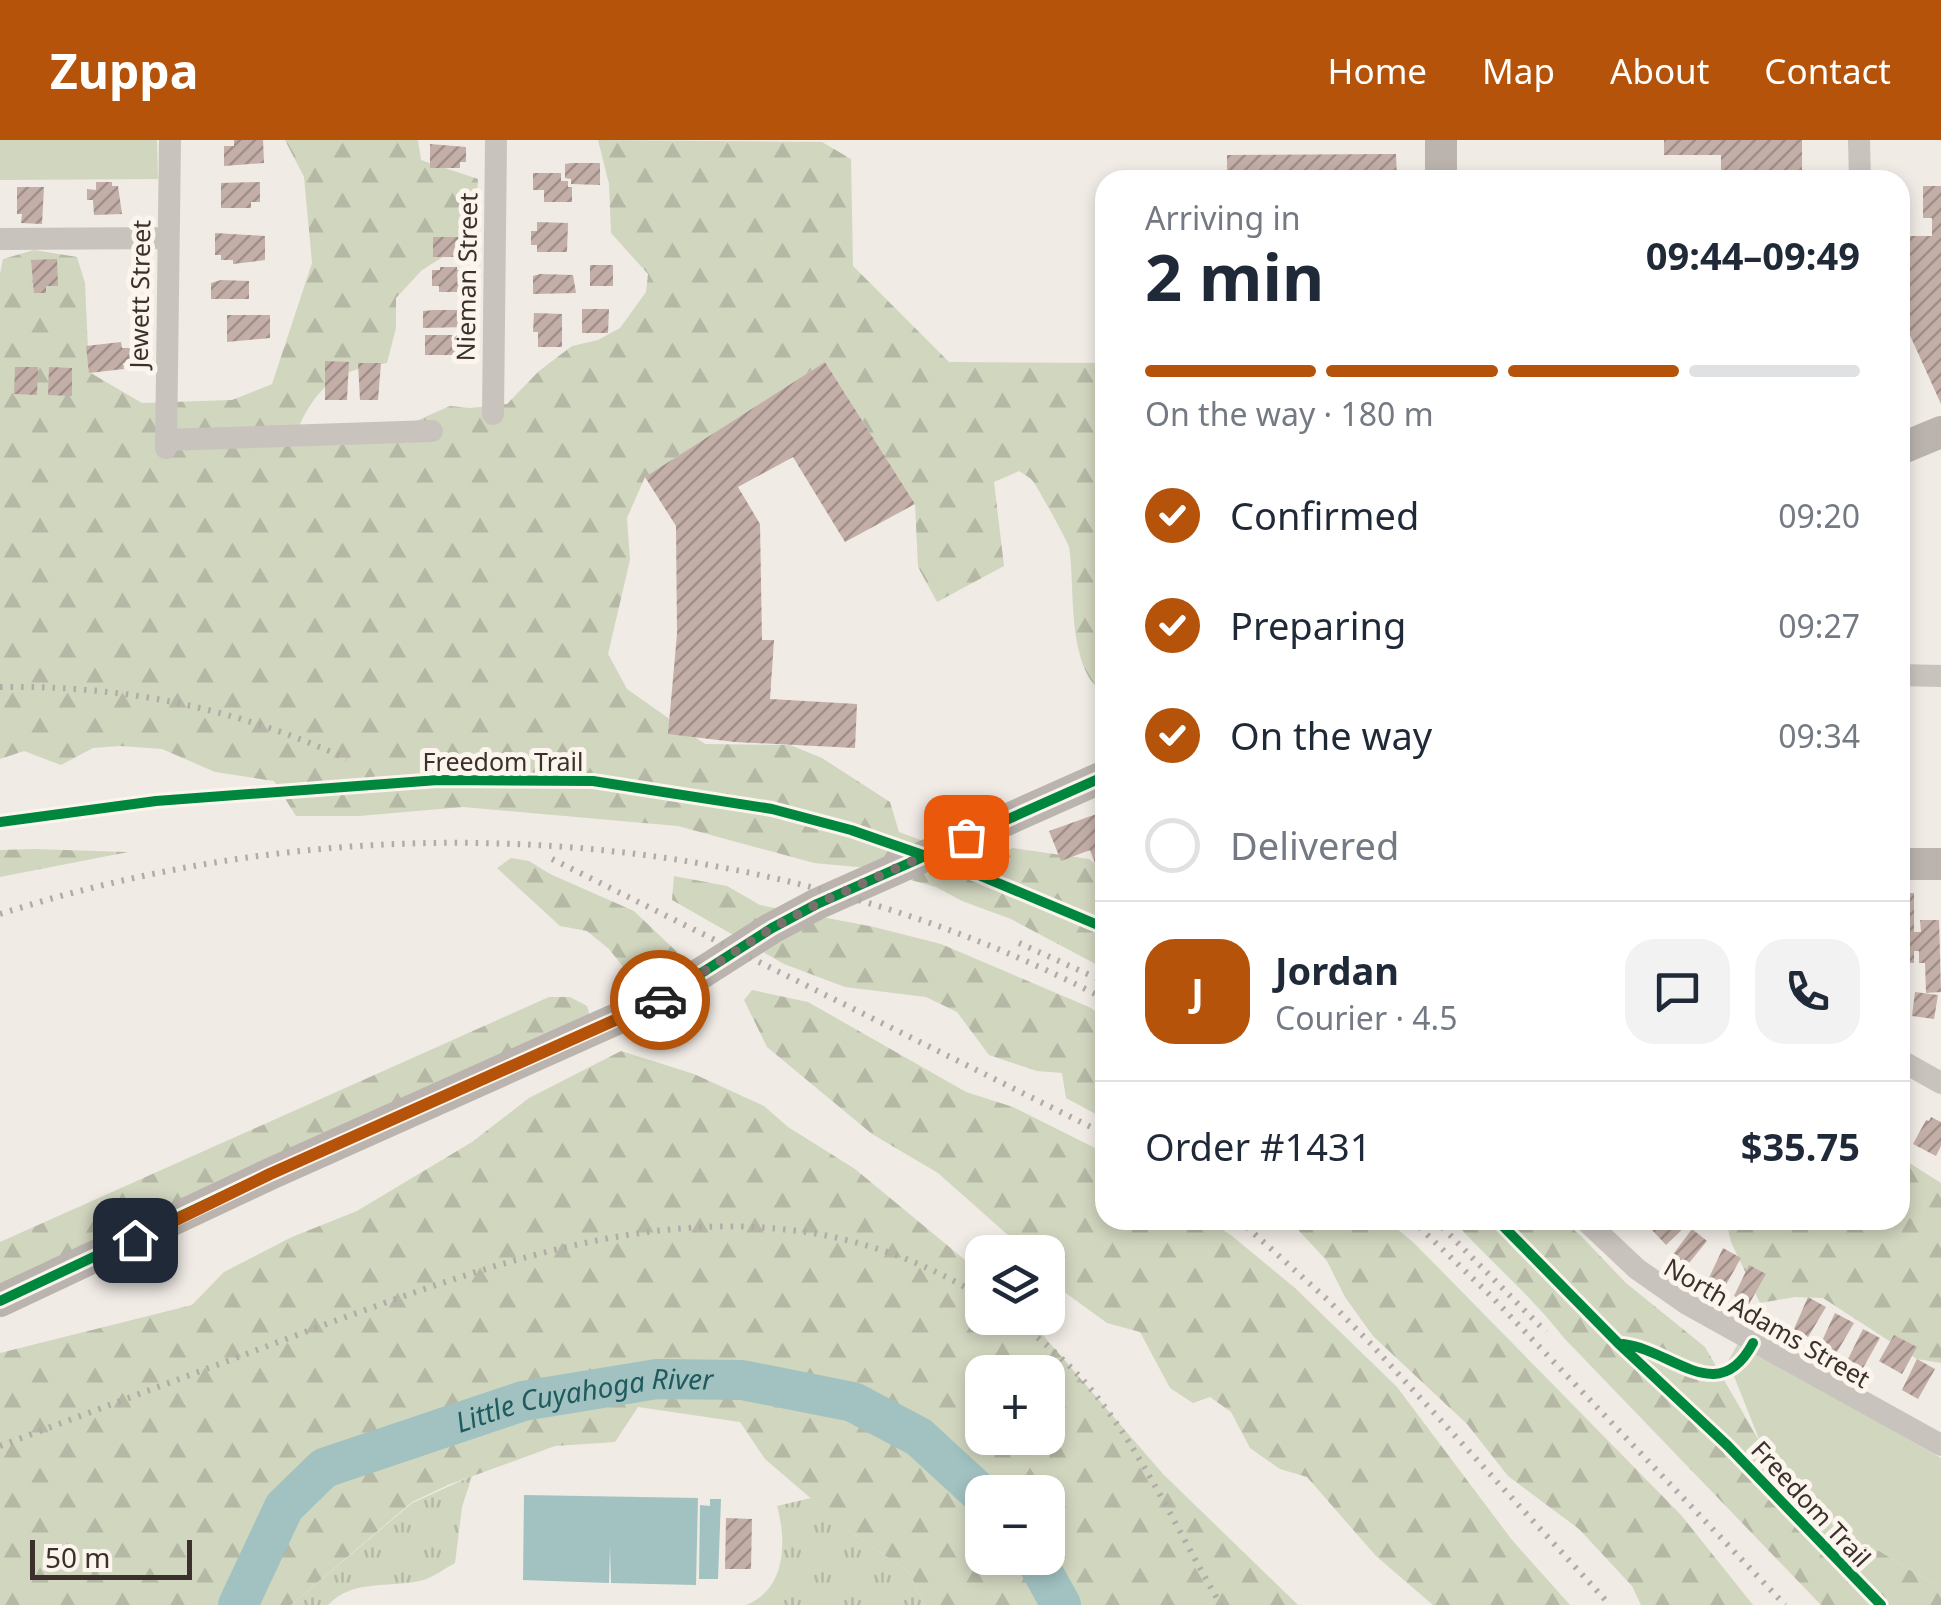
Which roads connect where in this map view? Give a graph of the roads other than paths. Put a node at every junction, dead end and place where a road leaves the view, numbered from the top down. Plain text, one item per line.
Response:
1 (170, 140) edge
2 (496, 140) edge
3 (1441, 140) edge
4 (1859, 140) edge
5 (1441, 170) edge
6 (1860, 170) edge
7 (168, 238) junction
8 (0, 239) edge
9 (493, 414) dead end
10 (432, 431) dead end
11 (1941, 432) edge
12 (1910, 445) edge
13 (1910, 675) edge
14 (1941, 676) edge
15 (1095, 780) edge
16 (1910, 864) edge
17 (1941, 864) edge
18 (1910, 1065) edge
19 (1941, 1082) edge
20 (1596, 1230) edge
21 (0, 1301) edge
22 (1941, 1445) edge

1 - 7 street, Jewett Street
2 - 9 street, Nieman Street
3 - 5 street
4 - 6 street
7 - 8 street
7 - 10 street, Jewett Street
11 - 12 street
13 - 14 street
15 - 21 street
16 - 17 street
18 - 19 street
20 - 22 street, North Adams Street

